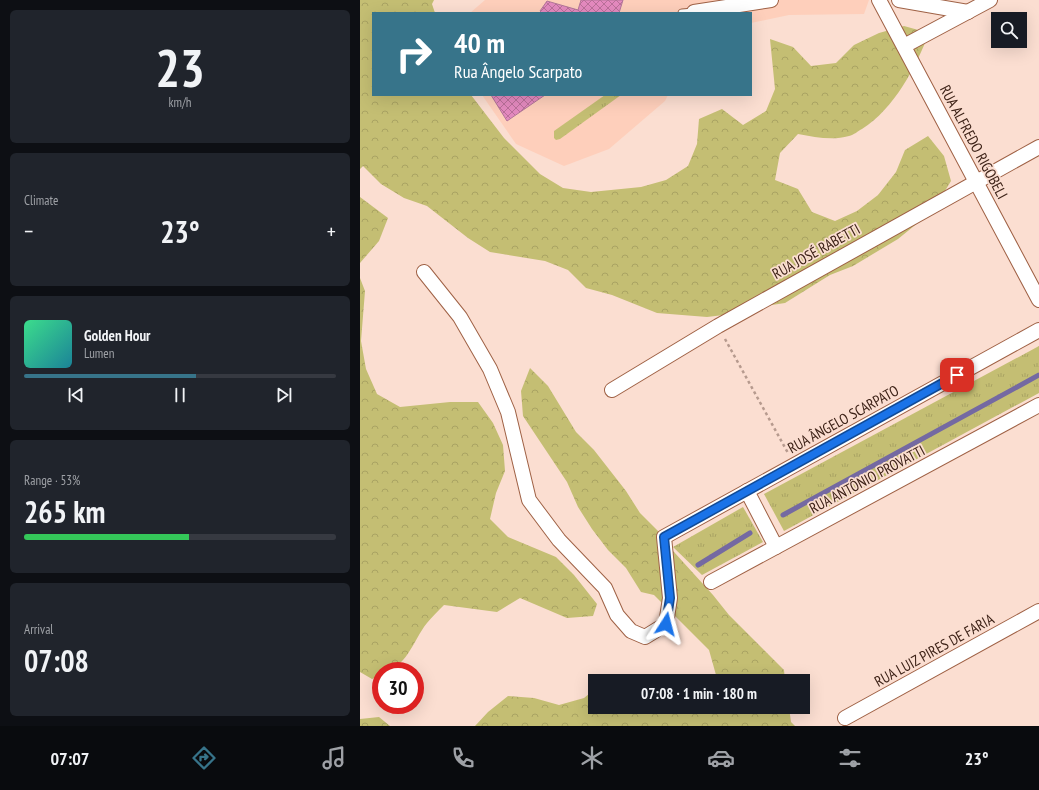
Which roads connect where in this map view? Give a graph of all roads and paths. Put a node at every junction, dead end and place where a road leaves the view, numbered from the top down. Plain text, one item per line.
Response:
1 (771, 0) edge
2 (879, 0) edge
3 (899, 0) edge
4 (990, 0) edge
5 (734, 3) edge
6 (694, 12) edge
7 (968, 12) junction
8 (904, 46) junction
9 (1039, 147) edge
10 (976, 181) junction
11 (424, 272) dead end
12 (1039, 300) edge
13 (718, 326) junction
14 (1039, 330) edge
15 (612, 390) dead end
16 (1039, 405) edge
17 (794, 465) junction
18 (747, 491) junction
19 (776, 547) junction
20 (711, 582) dead end
21 (1039, 611) edge
22 (845, 718) dead end

1 - 5 street
2 - 8 street, RUA ALFREDO RIGOBELI
3 - 7 street
4 - 7 street
5 - 6 street
7 - 8 street
8 - 10 street, RUA ALFREDO RIGOBELI
9 - 10 street, RUA JOSÉ RABETTI
10 - 12 street, RUA ALFREDO RIGOBELI
10 - 13 street, RUA JOSÉ RABETTI
11 - 18 street, RUA ÂNGELO SCARPATO
13 - 15 street, RUA JOSÉ RABETTI
13 - 17 path
14 - 17 street, RUA ÂNGELO SCARPATO
16 - 19 street, RUA ANTÔNIO PROVATTI
17 - 18 street, RUA ÂNGELO SCARPATO
18 - 19 street
19 - 20 street, RUA ANTÔNIO PROVATTI
21 - 22 street, RUA LUIZ PIRES DE FARIA

